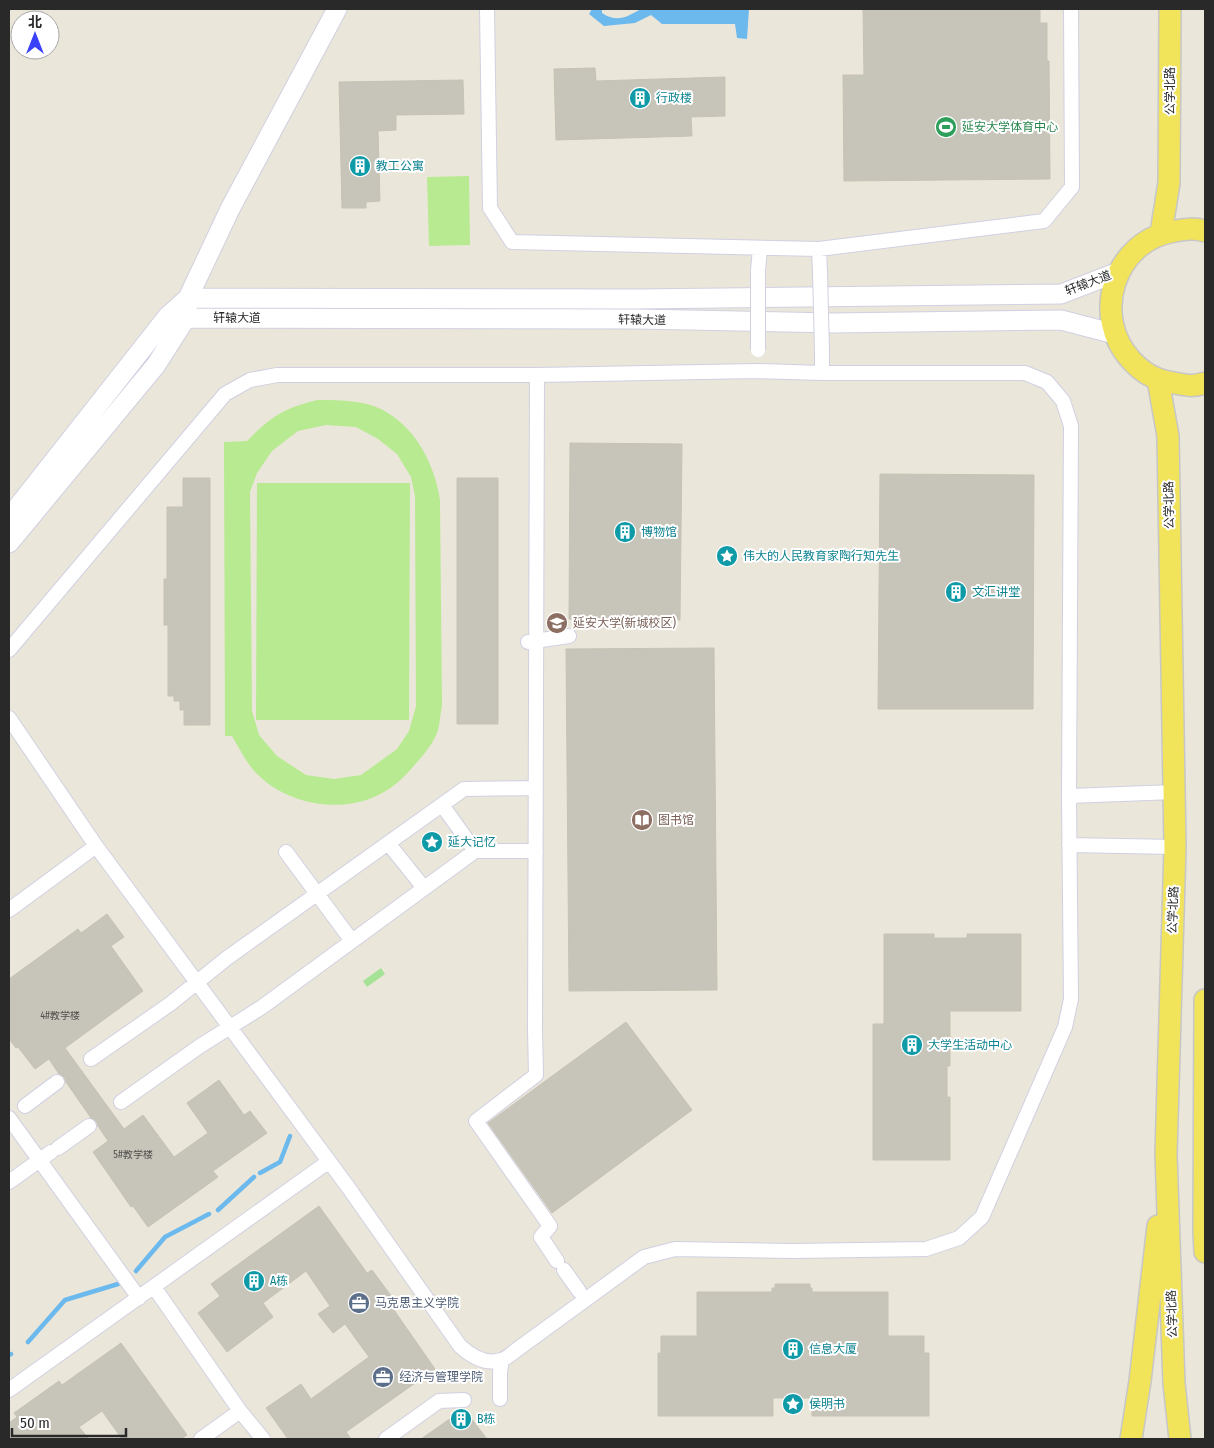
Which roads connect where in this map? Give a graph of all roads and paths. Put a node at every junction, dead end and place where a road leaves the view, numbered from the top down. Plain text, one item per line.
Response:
1 (337, 9) edge
2 (487, 9) edge
3 (1071, 9) edge
4 (1170, 9) edge
5 (1205, 231) edge
6 (1161, 233) junction
7 (760, 248) junction
8 (819, 249) junction
9 (1118, 272) junction
10 (188, 298) junction
11 (177, 317) junction
12 (1115, 334) junction
13 (758, 371) junction
14 (822, 373) junction
15 (537, 374) junction
16 (1158, 380) junction
17 (1205, 383) edge
18 (9, 518) edge
19 (9, 544) edge
20 (569, 636) dead end
21 (532, 642) junction
22 (9, 650) edge
23 (9, 718) edge
24 (536, 788) junction
25 (1174, 792) junction
26 (1069, 796) junction
27 (442, 805) junction
28 (388, 843) junction
29 (1069, 845) junction
30 (96, 846) junction
31 (1174, 847) junction
32 (475, 850) junction
33 (536, 850) junction
34 (286, 852) dead end
35 (424, 888) junction
36 (317, 894) junction
37 (9, 910) edge
38 (352, 941) junction
39 (196, 982) junction
40 (1205, 1000) edge
41 (229, 1028) junction
42 (91, 1059) dead end
43 (57, 1082) dead end
44 (121, 1102) dead end
45 (14, 1114) edge
46 (89, 1126) dead end
47 (49, 1153) junction
48 (1166, 1154) junction
49 (328, 1162) junction
50 (9, 1182) edge
51 (1205, 1252) edge
52 (154, 1287) junction
53 (579, 1290) dead end
54 (139, 1298) junction
55 (502, 1360) junction
56 (9, 1390) edge
57 (500, 1399) dead end
58 (464, 1400) dead end
59 (240, 1411) junction
60 (201, 1439) edge
61 (263, 1439) edge
62 (386, 1439) edge
63 (1130, 1439) edge
64 (1180, 1439) edge

1 - 10 street
2 - 7 street
3 - 8 street
4 - 6 main road, 公学北路
5 - 6 main road
6 - 9 main road
7 - 8 street
7 - 13 street, bridge
8 - 14 street, bridge
9 - 10 street, 轩辕大道
9 - 12 main road
10 - 11 street
11 - 12 street, 轩辕大道
11 - 18 street
11 - 19 street
12 - 16 main road
13 - 14 street
13 - 15 street
14 - 26 street
15 - 21 street
15 - 22 street
16 - 17 main road
16 - 25 main road, 公学北路
20 - 21 street
21 - 24 street
23 - 30 street
24 - 27 street
24 - 33 street
25 - 26 street
25 - 31 main road, 公学北路
26 - 29 street
27 - 28 street
27 - 32 street
28 - 35 street
28 - 36 street
29 - 31 street
29 - 55 street
30 - 37 street
30 - 39 street
31 - 48 main road, 公学北路
32 - 33 street
32 - 35 street
33 - 53 street
34 - 36 street
35 - 38 street
36 - 38 street
36 - 39 street
38 - 41 street
39 - 41 street
39 - 42 street
40 - 51 main road
41 - 44 street
41 - 49 street
43 - 45 street
45 - 47 street
46 - 47 street
47 - 50 street
47 - 54 street
48 - 63 main road
48 - 64 main road, 公学北路
49 - 52 street
49 - 55 street
52 - 54 street
52 - 59 street
54 - 56 street
55 - 57 street
58 - 62 street
59 - 60 street
59 - 61 street

